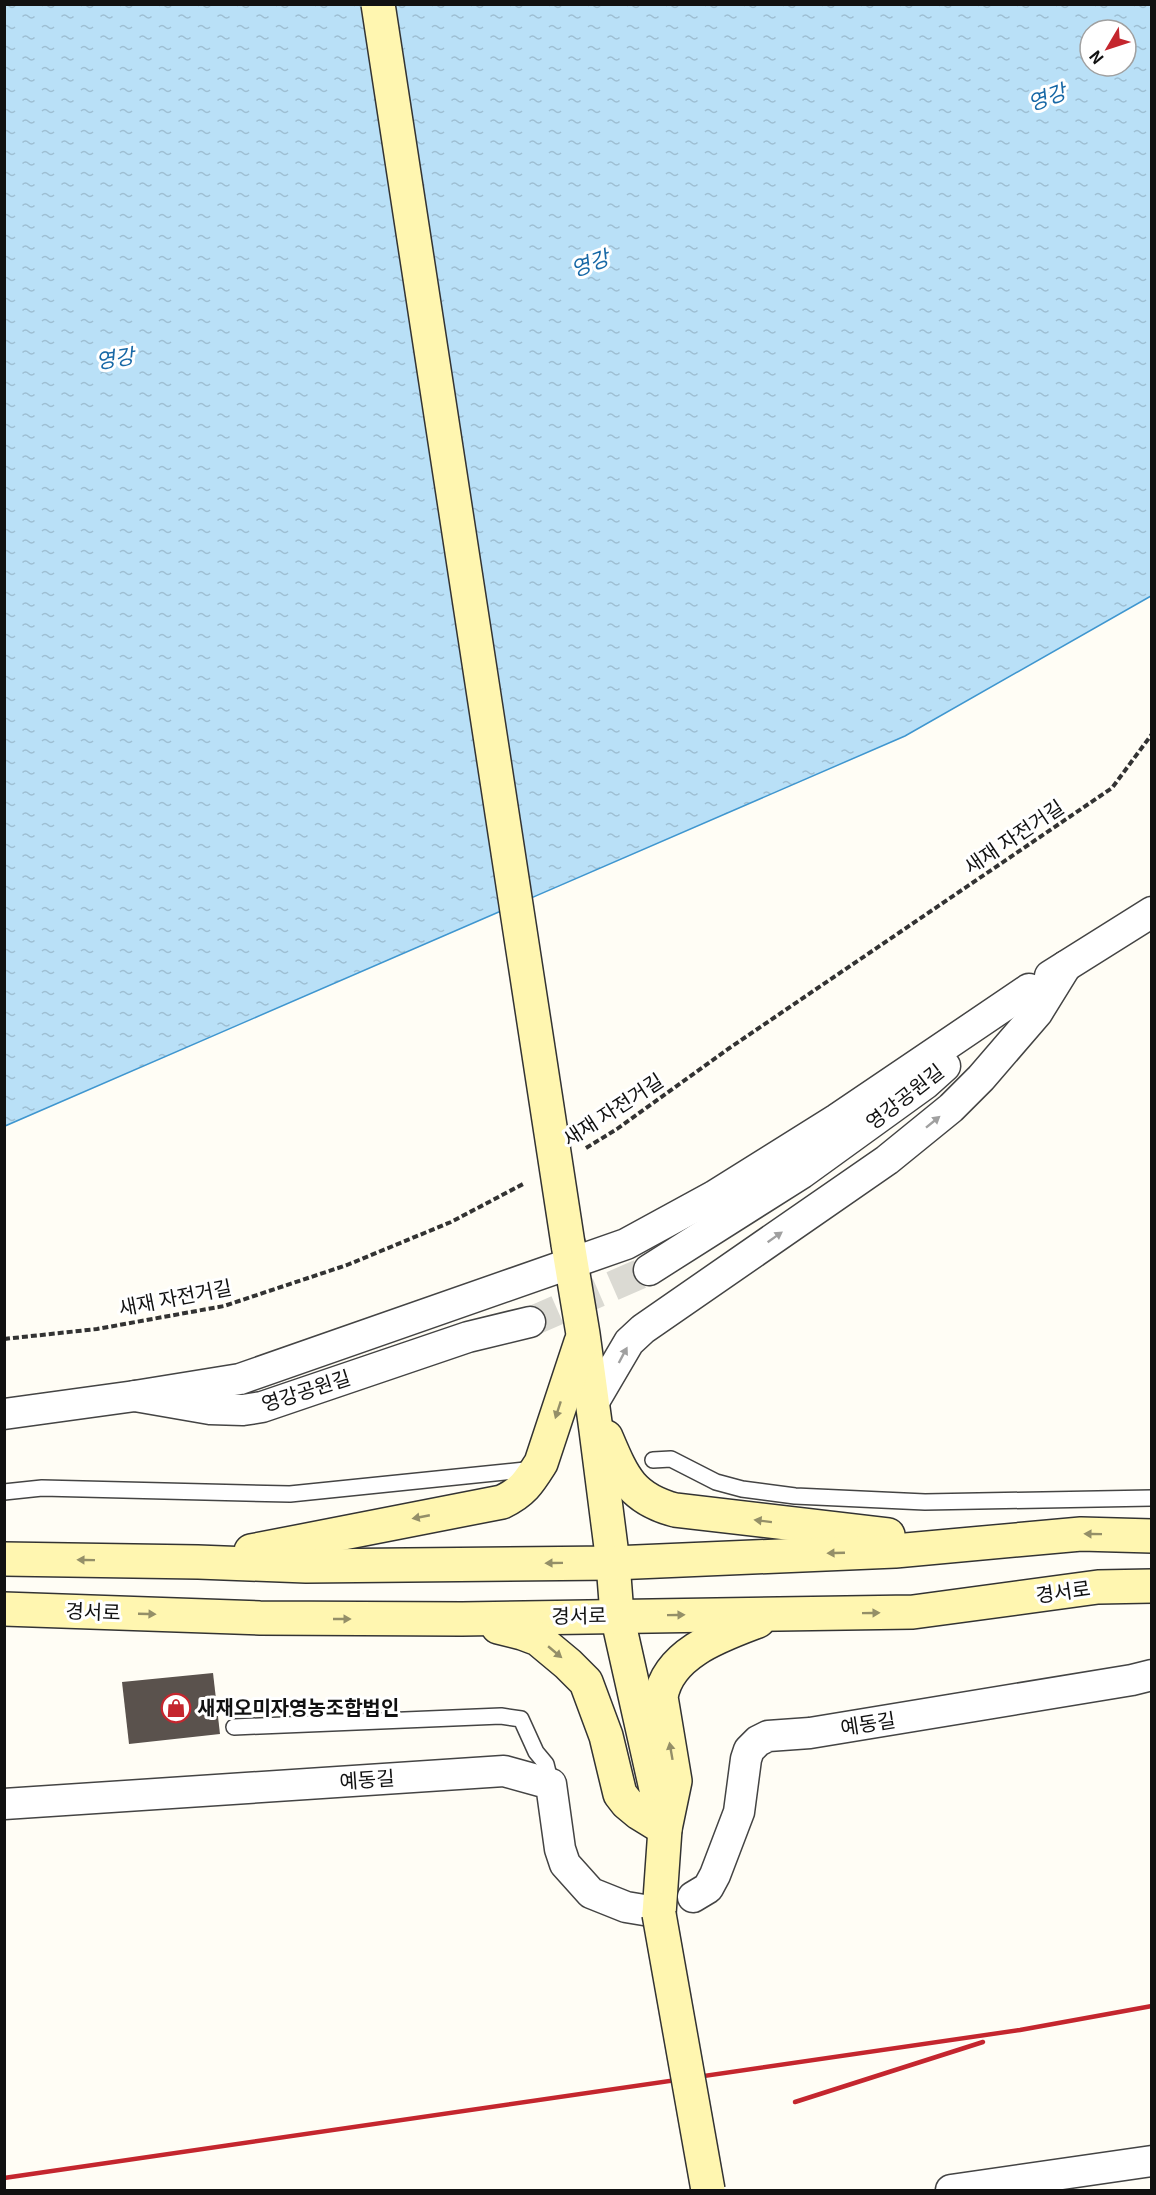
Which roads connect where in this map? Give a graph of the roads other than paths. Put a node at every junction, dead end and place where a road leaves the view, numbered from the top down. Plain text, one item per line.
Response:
1 (378, 4) edge
2 (1152, 912) edge
3 (1066, 966) junction
4 (1029, 989) junction
5 (569, 1254) junction
6 (649, 1270) tunnel mouth
7 (530, 1322) tunnel mouth
8 (583, 1334) junction
9 (135, 1396) junction
10 (592, 1405) junction
11 (4, 1414) edge
12 (653, 1460) dead end
13 (525, 1470) dead end
14 (4, 1491) edge
15 (1152, 1498) edge
16 (1152, 1536) edge
17 (967, 1545) junction
18 (4, 1559) edge
19 (198, 1562) junction
20 (613, 1563) junction
21 (1152, 1586) edge
22 (4, 1609) edge
23 (776, 1614) junction
24 (617, 1616) junction
25 (462, 1619) junction
26 (1152, 1675) edge
27 (234, 1727) dead end
28 (551, 1784) junction
29 (4, 1804) edge
30 (665, 1829) junction
31 (693, 1897) dead end
32 (652, 1912) junction
33 (1152, 2161) edge
34 (708, 2190) edge
35 (951, 2190) edge

1 - 5 main road, bridge
2 - 3 street, 영강공원길
3 - 4 street, 영강공원길
10 -> 3 street
4 - 5 street
4 - 6 street, 영강공원길
5 - 8 main road
5 - 9 street
7 - 9 street, 영강공원길
8 - 10 main road
8 -> 19 main road
9 - 11 street, 영강공원길
17 -> 10 main road
10 - 20 main road
12 - 15 lane
13 - 14 lane
16 -> 17 main road
17 -> 20 main road
19 -> 18 main road
20 -> 19 main road
20 - 24 main road
23 -> 21 main road, 경서로
22 -> 25 main road, 경서로
24 -> 23 main road, 경서로
30 -> 23 main road
24 - 25 main road, 경서로
24 - 30 main road
25 -> 30 main road
26 - 31 street, 예동길
27 - 28 lane
28 - 29 street, 예동길
28 - 32 street
30 - 32 main road
32 - 34 main road, bridge
33 - 35 street

